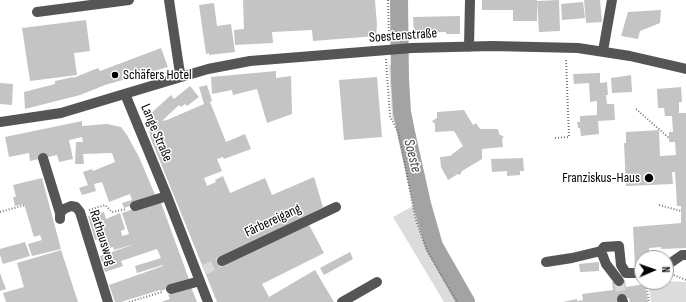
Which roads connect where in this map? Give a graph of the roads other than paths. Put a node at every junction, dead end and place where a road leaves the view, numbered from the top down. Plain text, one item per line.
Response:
1 (129, 0) edge
2 (170, 0) edge
3 (470, 0) edge
4 (612, 0) edge
5 (37, 12) dead end
6 (468, 47) junction
7 (603, 51) junction
8 (686, 69) edge
9 (181, 76) junction
10 (125, 94) junction
11 (0, 122) edge
12 (42, 158) dead end
13 (167, 196) junction
14 (135, 206) road end
15 (336, 207) dead end
16 (600, 251) junction
17 (686, 255) edge
18 (674, 260) edge
19 (222, 261) tunnel mouth
20 (546, 262) dead end
21 (634, 273) edge
22 (200, 275) junction
23 (619, 281) tunnel mouth
24 (377, 282) dead end
25 (171, 290) road end
26 (108, 302) edge
27 (208, 302) edge
28 (342, 302) edge

1 - 5 street
2 - 9 street
3 - 6 street
4 - 7 street
6 - 7 street, Soestenstraße
6 - 9 street, Soestenstraße
7 - 8 street, Soestenstraße
9 - 10 street, Soestenstraße
10 - 11 street, Lange Straße
10 - 13 street, Lange Straße
12 - 26 street, Rathausweg
13 - 14 street
13 - 22 street, Lange Straße
15 - 19 street, Färbereigang
16 - 20 street
16 - 21 street
16 - 23 street
17 - 18 street
22 - 25 street
22 - 27 street, Lange Straße
24 - 28 street

